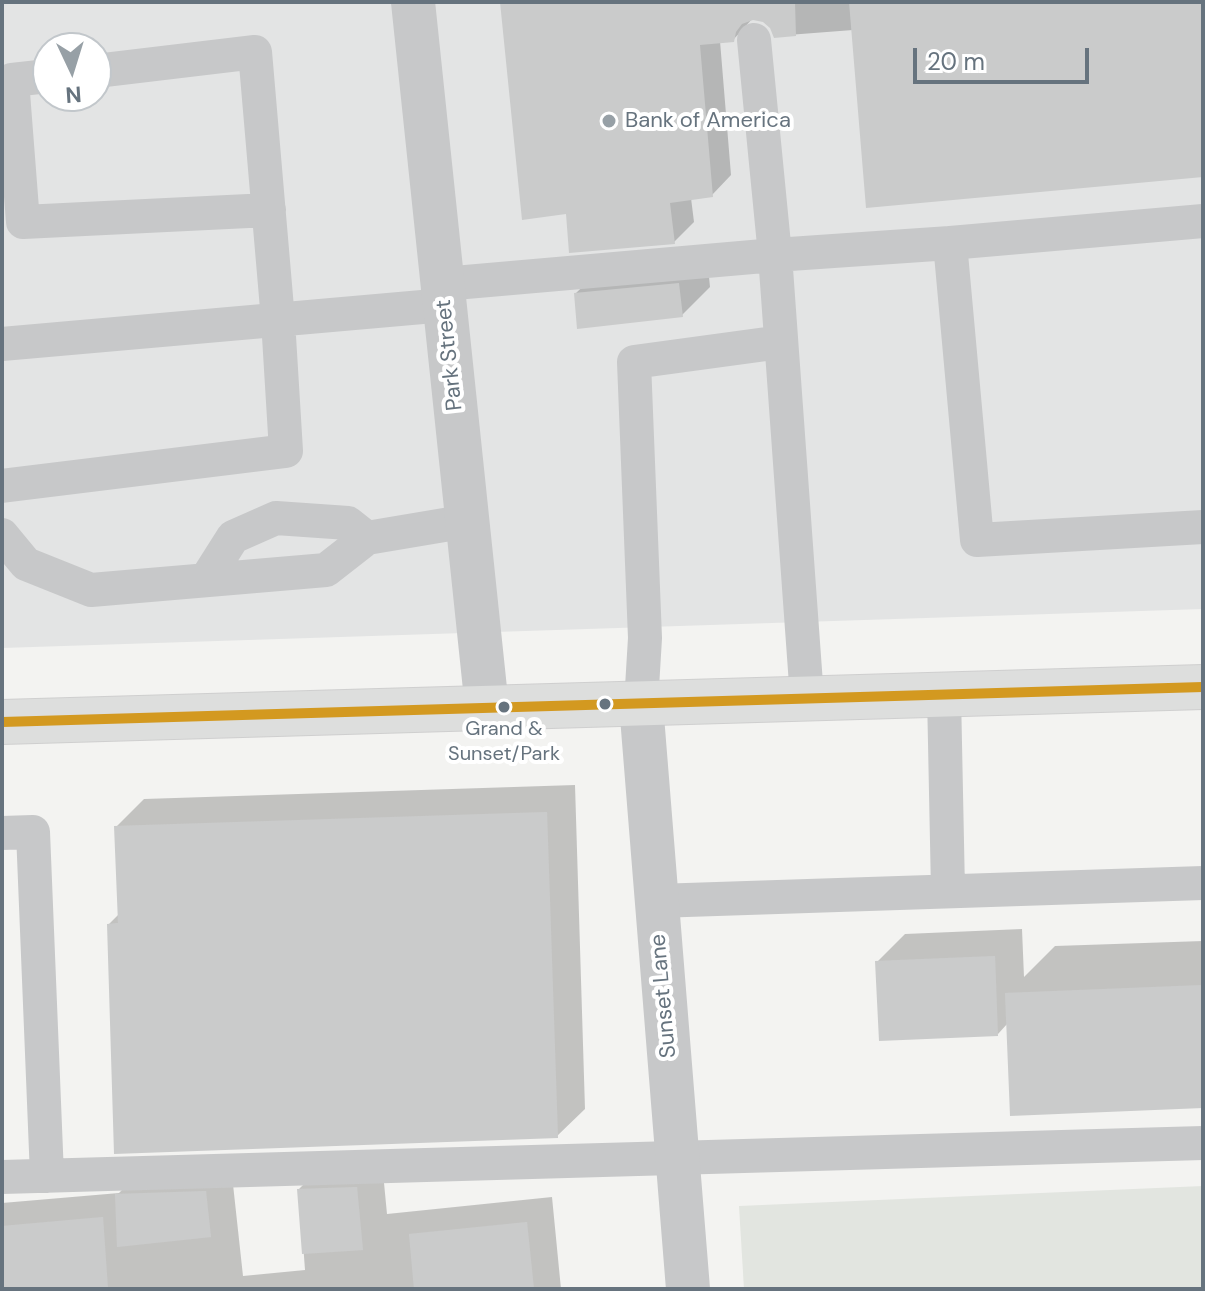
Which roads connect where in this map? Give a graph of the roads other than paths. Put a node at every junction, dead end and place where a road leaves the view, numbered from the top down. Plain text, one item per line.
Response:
1 (413, 2) edge
2 (754, 40) dead end
3 (112, 69) edge
4 (32, 78) edge
5 (269, 210) junction
6 (1203, 221) edge
7 (950, 243) junction
8 (775, 255) junction
9 (444, 294) junction
10 (278, 320) junction
11 (781, 342) junction
12 (2, 344) edge
13 (2, 486) edge
14 (468, 521) junction
15 (1203, 527) edge
16 (2, 535) edge
17 (367, 538) junction
18 (207, 578) junction
19 (1203, 687) edge
20 (944, 694) junction
21 (807, 698) junction
22 (641, 704) junction
23 (487, 708) junction
24 (2, 722) edge
25 (2, 833) edge
26 (1203, 883) edge
27 (948, 891) junction
28 (656, 901) junction
29 (1203, 1143) edge
30 (677, 1158) junction
31 (47, 1176) junction
32 (2, 1177) edge
33 (688, 1289) edge

1 - 9 street, Park Street
2 - 8 lane
3 - 5 lane
4 - 5 lane
5 - 10 lane
6 - 7 lane
7 - 8 lane
7 - 15 lane
8 - 9 lane
8 - 11 lane
9 - 10 lane
9 - 14 street, Park Street
10 - 12 lane
10 - 13 lane
11 - 21 lane
11 - 22 lane
14 - 17 lane
14 - 23 street, Park Street
16 - 18 lane
17 - 18 lane
17 - 18 lane
19 - 20 main road
20 - 21 main road
20 - 27 lane
21 - 22 main road
22 - 23 main road
22 - 28 street, Sunset Lane
23 - 24 main road
25 - 31 lane
26 - 27 lane
27 - 28 lane
28 - 30 street, Sunset Lane
29 - 30 lane
30 - 31 lane
30 - 33 street, Sunset Lane
31 - 32 lane

